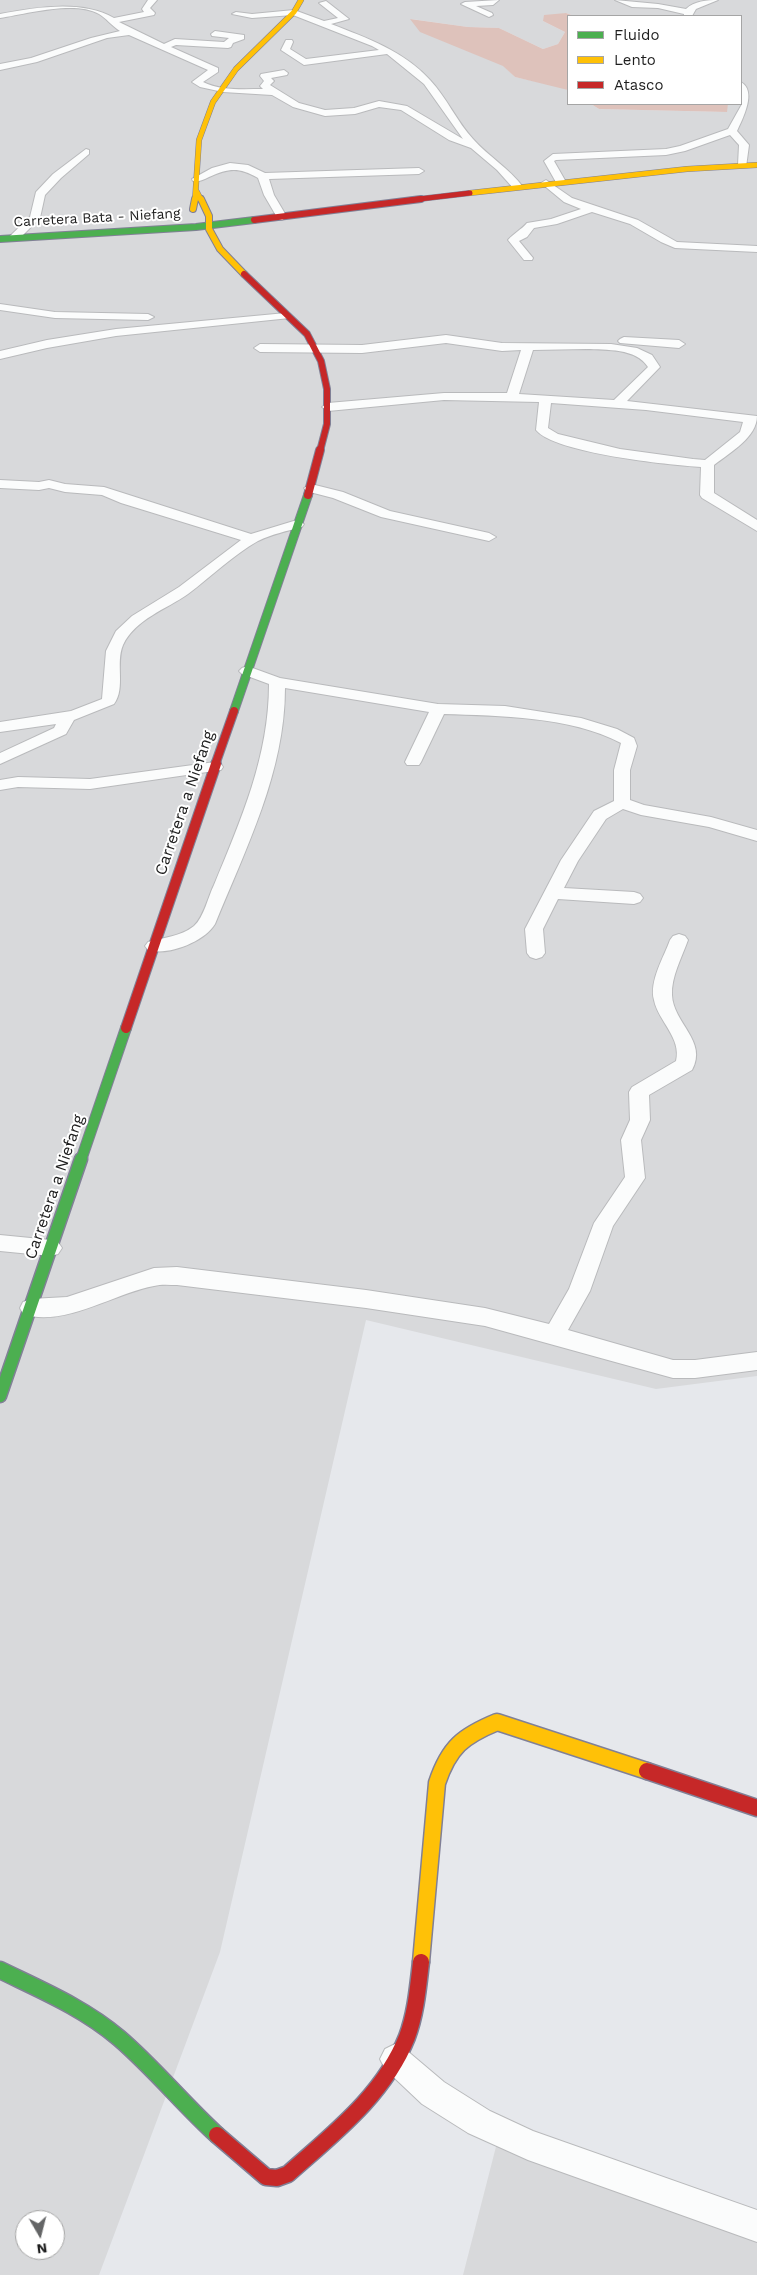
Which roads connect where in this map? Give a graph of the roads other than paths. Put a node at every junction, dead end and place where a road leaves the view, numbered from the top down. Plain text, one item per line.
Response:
1 (153, 0) edge
2 (301, 0) edge
3 (495, 0) edge
4 (619, 0) edge
5 (714, 0) edge
6 (462, 2) edge
7 (84, 3) edge
8 (323, 3) dead end
9 (294, 12) junction
10 (236, 14) dead end
11 (688, 14) edge
12 (488, 15) dead end
13 (0, 16) edge
14 (113, 21) junction
15 (323, 23) junction
16 (131, 32) junction
17 (215, 34) dead end
18 (289, 42) dead end
19 (165, 47) junction
20 (388, 51) junction
21 (0, 67) edge
22 (284, 73) dead end
23 (742, 86) edge
24 (220, 88) junction
25 (274, 92) junction
26 (732, 131) junction
27 (475, 146) junction
28 (86, 152) dead end
29 (743, 165) junction
30 (757, 165) edge
31 (419, 171) dead end
32 (263, 176) junction
33 (197, 179) junction
34 (561, 182) junction
35 (546, 183) junction
36 (518, 187) junction
37 (191, 204) junction
38 (589, 210) junction
39 (279, 217) junction
40 (196, 227) junction
41 (162, 229) junction
42 (123, 232) junction
43 (14, 238) junction
44 (213, 238) junction
45 (0, 239) edge
46 (757, 249) edge
47 (528, 258) dead end
48 (0, 307) edge
49 (286, 316) junction
50 (255, 317) junction
51 (679, 344) dead end
52 (528, 346) junction
53 (598, 346) junction
54 (260, 348) dead end
55 (316, 350) junction
56 (0, 355) edge
57 (512, 398) junction
58 (545, 400) junction
59 (616, 405) junction
60 (328, 407) junction
61 (751, 416) edge
62 (708, 464) junction
63 (0, 484) edge
64 (311, 488) junction
65 (297, 524) junction
66 (757, 527) edge
67 (489, 537) dead end
68 (253, 539) junction
69 (247, 671) junction
70 (276, 682) junction
71 (438, 709) junction
72 (69, 715) junction
73 (0, 727) edge
74 (0, 758) edge
75 (413, 762) dead end
76 (215, 767) junction
77 (0, 785) edge
78 (622, 803) junction
79 (757, 836) edge
80 (554, 893) junction
81 (634, 898) dead end
82 (679, 940) dead end
83 (154, 946) junction
84 (536, 953) dead end
85 (0, 1243) edge
86 (51, 1248) junction
87 (31, 1308) junction
88 (554, 1335) junction
89 (757, 1362) edge
90 (0, 1396) edge
91 (757, 1808) edge
92 (0, 1970) edge
93 (395, 2059) junction
94 (757, 2226) edge

1 - 14 street
2 - 9 main road
3 - 6 street
4 - 11 street
5 - 11 street
6 - 12 street
7 - 13 street
7 - 14 street
8 - 15 street
9 - 10 street
9 - 15 street
9 - 24 main road
14 - 16 street
15 - 20 street
16 - 19 street
16 - 21 street
17 - 19 street
18 - 20 street
19 - 24 street
20 - 27 street
22 - 25 street
23 - 26 street
24 - 25 street
24 - 33 main road
25 - 27 street
26 - 29 street
26 - 34 street
27 - 36 street
28 - 43 street
29 - 30 main road
29 - 34 main road
31 - 32 street
32 - 33 street
32 - 39 street
33 - 37 main road
34 - 35 main road
35 - 36 main road
35 - 38 street
36 - 39 main road
37 - 39 main road
37 - 40 main road
37 - 42 main road
37 - 44 main road
38 - 46 street
38 - 47 street
39 - 44 main road, Carretera Bata - Niefang
40 - 41 main road, Carretera Bata - Niefang
40 - 44 main road, Carretera Bata - Niefang
40 - 44 main road, Carretera a Niefang
41 - 42 main road, Carretera Bata - Niefang
41 - 44 main road
42 - 43 main road, Carretera Bata - Niefang
43 - 45 main road, Carretera Bata - Niefang
44 - 49 main road, Carretera a Niefang
48 - 50 street
49 - 50 street
49 - 55 main road, Carretera a Niefang
50 - 56 street
51 - 53 street
52 - 53 street
52 - 55 street
52 - 57 street
53 - 59 street
54 - 55 street
55 - 60 main road, Carretera a Niefang
57 - 58 street
57 - 60 street
58 - 59 street
58 - 62 street
59 - 61 street
60 - 64 main road, Carretera a Niefang
61 - 62 street
62 - 66 street
63 - 68 street
64 - 65 main road, Carretera a Niefang
64 - 67 street
65 - 68 street
65 - 69 main road, Carretera a Niefang
68 - 72 street
69 - 70 street
69 - 76 main road, Carretera a Niefang
70 - 71 street
70 - 83 street
71 - 75 street
71 - 78 street
72 - 73 street
72 - 74 street
76 - 77 street
76 - 83 main road, Carretera a Niefang
78 - 79 street
78 - 80 street
80 - 81 street
80 - 84 street
82 - 88 street
83 - 86 main road, Carretera a Niefang
85 - 86 street
86 - 87 main road, Carretera a Niefang
87 - 88 street
87 - 90 main road, Carretera a Niefang
88 - 89 street
91 - 93 main road
92 - 93 main road
93 - 94 street

